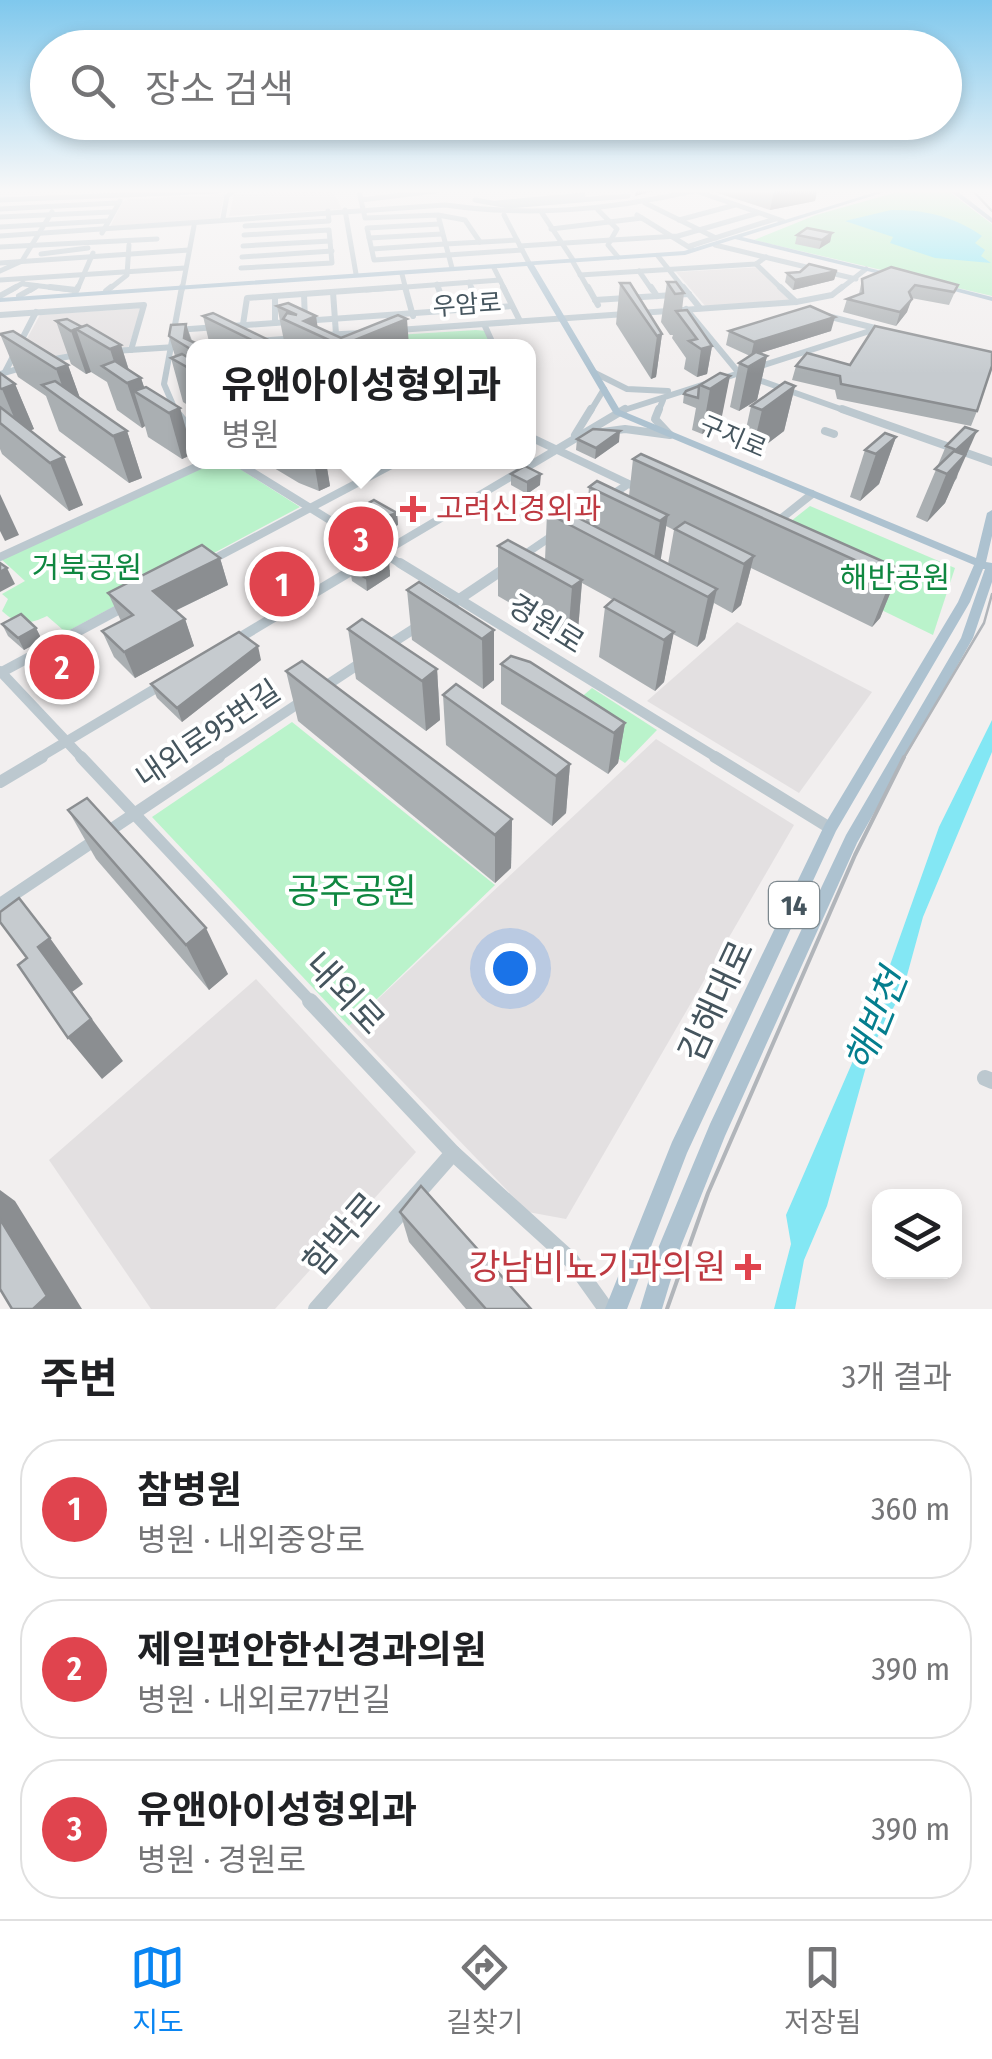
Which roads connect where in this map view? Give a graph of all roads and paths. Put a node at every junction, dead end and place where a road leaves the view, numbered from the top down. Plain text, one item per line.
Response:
1 (28, 252) edge
2 (62, 252) edge
3 (93, 252) edge
4 (127, 252) edge
5 (163, 252) edge
6 (189, 252) edge
7 (242, 252) edge
8 (316, 252) edge
9 (332, 252) edge
10 (352, 252) edge
11 (373, 252) edge
12 (447, 252) edge
13 (469, 252) edge
14 (524, 252) edge
15 (567, 252) edge
16 (614, 252) edge
17 (658, 252) edge
18 (673, 252) edge
19 (751, 252) edge
20 (797, 252) edge
21 (152, 253) joint
22 (448, 255) junction
23 (126, 256) junction
24 (658, 256) junction
25 (242, 257) junction
26 (618, 257) junction
27 (766, 257) junction
28 (91, 258) junction
29 (23, 259) junction
30 (0, 260) edge
31 (573, 261) junction
32 (530, 264) junction
33 (756, 264) junction
34 (185, 268) junction
35 (241, 268) junction
36 (452, 268) junction
37 (494, 268) junction
38 (866, 268) junction
39 (669, 269) junction
40 (0, 271) edge
41 (639, 271) junction
42 (126, 272) junction
43 (610, 273) junction
44 (356, 274) junction
45 (402, 274) junction
46 (580, 274) junction
47 (84, 275) junction
48 (902, 277) edge
49 (856, 278) junction
50 (318, 279) junction
51 (500, 280) junction
52 (18, 282) junction
53 (239, 282) junction
54 (469, 282) junction
55 (0, 283) edge
56 (437, 284) junction
57 (38, 286) junction
58 (405, 286) junction
59 (938, 286) edge
60 (182, 287) junction
61 (362, 290) junction
62 (106, 291) junction
63 (319, 292) junction
64 (333, 292) junction
65 (73, 293) junction
66 (304, 294) junction
67 (689, 294) junction
68 (19, 296) junction
69 (276, 296) junction
70 (656, 296) junction
71 (0, 298) edge
72 (626, 298) junction
73 (992, 299) edge
74 (595, 300) junction
75 (796, 302) junction
76 (779, 303) junction
77 (512, 306) junction
78 (479, 308) junction
79 (700, 308) junction
80 (686, 309) junction
81 (61, 310) junction
82 (446, 310) junction
83 (36, 312) junction
84 (412, 313) junction
85 (602, 315) junction
86 (367, 316) junction
87 (1, 317) edge
88 (561, 318) junction
89 (336, 319) junction
90 (520, 320) junction
91 (305, 321) junction
92 (274, 323) junction
93 (484, 324) junction
94 (242, 325) junction
95 (415, 329) junction
96 (876, 329) junction
97 (175, 330) junction
98 (395, 330) edge
99 (376, 332) edge
100 (889, 332) edge
101 (336, 334) junction
102 (22, 339) junction
103 (241, 339) edge
104 (277, 339) edge
105 (491, 339) edge
106 (11, 340) edge
107 (186, 347) edge
108 (172, 348) junction
109 (131, 350) junction
110 (101, 352) edge
111 (86, 353) edge
112 (595, 372) junction
113 (3, 373) edge
114 (739, 373) junction
115 (604, 389) junction
116 (689, 389) junction
117 (666, 397) junction
118 (617, 412) junction
119 (186, 424) edge
120 (670, 434) junction
121 (574, 436) junction
122 (536, 440) edge
123 (552, 449) junction
124 (536, 459) edge
125 (992, 462) edge
126 (192, 469) edge
127 (248, 469) edge
128 (383, 469) edge
129 (519, 469) edge
130 (628, 484) junction
131 (644, 491) edge
132 (812, 494) junction
133 (310, 507) junction
134 (992, 513) edge
135 (763, 534) edge
136 (382, 552) junction
137 (0, 558) edge
138 (200, 566) edge
139 (989, 567) edge
140 (459, 600) junction
141 (134, 601) edge
142 (223, 648) edge
143 (0, 672) edge
144 (176, 676) edge
145 (66, 743) junction
146 (0, 782) edge
147 (135, 813) junction
148 (830, 828) junction
149 (0, 904) edge
150 (453, 1153) junction
151 (316, 1309) edge
152 (606, 1309) edge
153 (616, 1309) edge
154 (651, 1309) edge

1 - 29 street
2 - 29 street
3 - 28 street
4 - 23 street
5 - 21 street
6 - 34 street
7 - 25 street
8 - 25 street
9 - 35 street
10 - 44 street
11 - 22 street
12 - 22 street
13 - 22 street
14 - 32 street
15 - 31 street
16 - 26 street
17 - 26 main road
18 - 24 main road
19 - 27 street
20 - 38 main road
21 - 23 street
22 - 36 street
23 - 28 street
23 - 42 street
24 - 31 main road
24 - 39 street
25 - 35 street
26 - 31 main road
27 - 33 street
27 - 49 street
28 - 29 street
28 - 47 street
29 - 30 street
29 - 40 street
31 - 32 main road
31 - 46 street
32 - 36 main road
32 - 37 main road
32 - 88 main road
33 - 39 street
33 - 75 street
34 - 42 street
34 - 60 street
35 - 53 street
36 - 44 main road
37 - 45 main road
37 - 51 street, 우암로
38 - 48 main road
38 - 49 street, 우암로
39 - 41 street
39 - 67 street
41 - 43 street
41 - 70 street
42 - 47 street
42 - 62 street
43 - 46 street
43 - 72 street
44 - 53 main road
45 - 50 main road
45 - 58 street
46 - 74 street
47 - 52 street
47 - 65 street
49 - 75 street, 우암로
50 - 60 main road
50 - 63 street
51 - 54 street
51 - 77 street, 우암로
52 - 55 street
52 - 57 street
52 - 71 street
53 - 60 main road
54 - 56 street
54 - 78 street
56 - 58 street
56 - 82 street
57 - 65 street
57 - 68 street
58 - 61 street
58 - 84 street
59 - 73 main road
60 - 62 main road
60 - 65 main road
60 - 97 street
61 - 64 street
61 - 86 street
62 - 65 main road
63 - 64 street
63 - 66 street
64 - 89 street
65 - 68 main road
65 - 71 main road
65 - 81 street
66 - 69 street
66 - 91 street
67 - 70 street
67 - 79 street
68 - 71 main road
69 - 92 street
69 - 94 street
70 - 72 street
72 - 74 street
74 - 85 street
75 - 76 street, 우암로
76 - 79 street, 우암로
76 - 96 street
77 - 78 street
77 - 90 street, 우암로
78 - 82 street
79 - 80 street, 우암로
80 - 85 street, 우암로
80 - 114 street
81 - 83 street
81 - 109 street
82 - 84 street
83 - 87 street
83 - 102 street
84 - 86 street
84 - 95 street
85 - 88 street, 우암로
86 - 89 street
88 - 90 street, 우암로
88 - 112 main road
89 - 91 street
89 - 101 street
90 - 93 street, 우암로
91 - 92 street
92 - 94 street
93 - 95 street, 우암로
93 - 105 street
94 - 97 street
94 - 103 street
95 - 98 street, 우암로
96 - 100 street
96 - 114 street
97 - 108 street
99 - 101 street
101 - 104 street
102 - 106 street
102 - 113 street
107 - 108 street
108 - 109 street
108 - 119 street
109 - 110 street
111 - 113 street
112 - 115 main road
112 - 116 street
114 - 116 street
114 - 125 street
115 - 118 main road
115 - 121 street
116 - 117 street
117 - 118 street
117 - 120 street
118 - 120 main road, 구지로
118 - 121 street
120 - 121 street
120 - 132 main road, 구지로
121 - 123 street
122 - 123 street
123 - 124 street
123 - 130 street
126 - 137 street
127 - 133 street, 경원로
128 - 133 street
129 - 136 street
130 - 131 street
130 - 140 street, 내외로95번길
132 - 135 street
132 - 139 main road, 구지로
133 - 136 street, 경원로
133 - 138 street
134 - 139 main road, 김해대로 / 14
136 - 140 street, 경원로
136 - 142 street
139 - 148 main road, 김해대로 / 14
139 - 154 main road, 김해대로
140 - 147 street, 내외로95번길
140 - 148 street, 경원로
141 - 143 street
143 - 145 street, 내외로
144 - 145 street
145 - 146 street
145 - 147 street, 내외로
147 - 149 street, 내외로95번길
147 - 150 street, 내외로
148 - 153 main road, 김해대로 / 14
150 - 151 street, 함박로
150 - 152 street, 내외로

